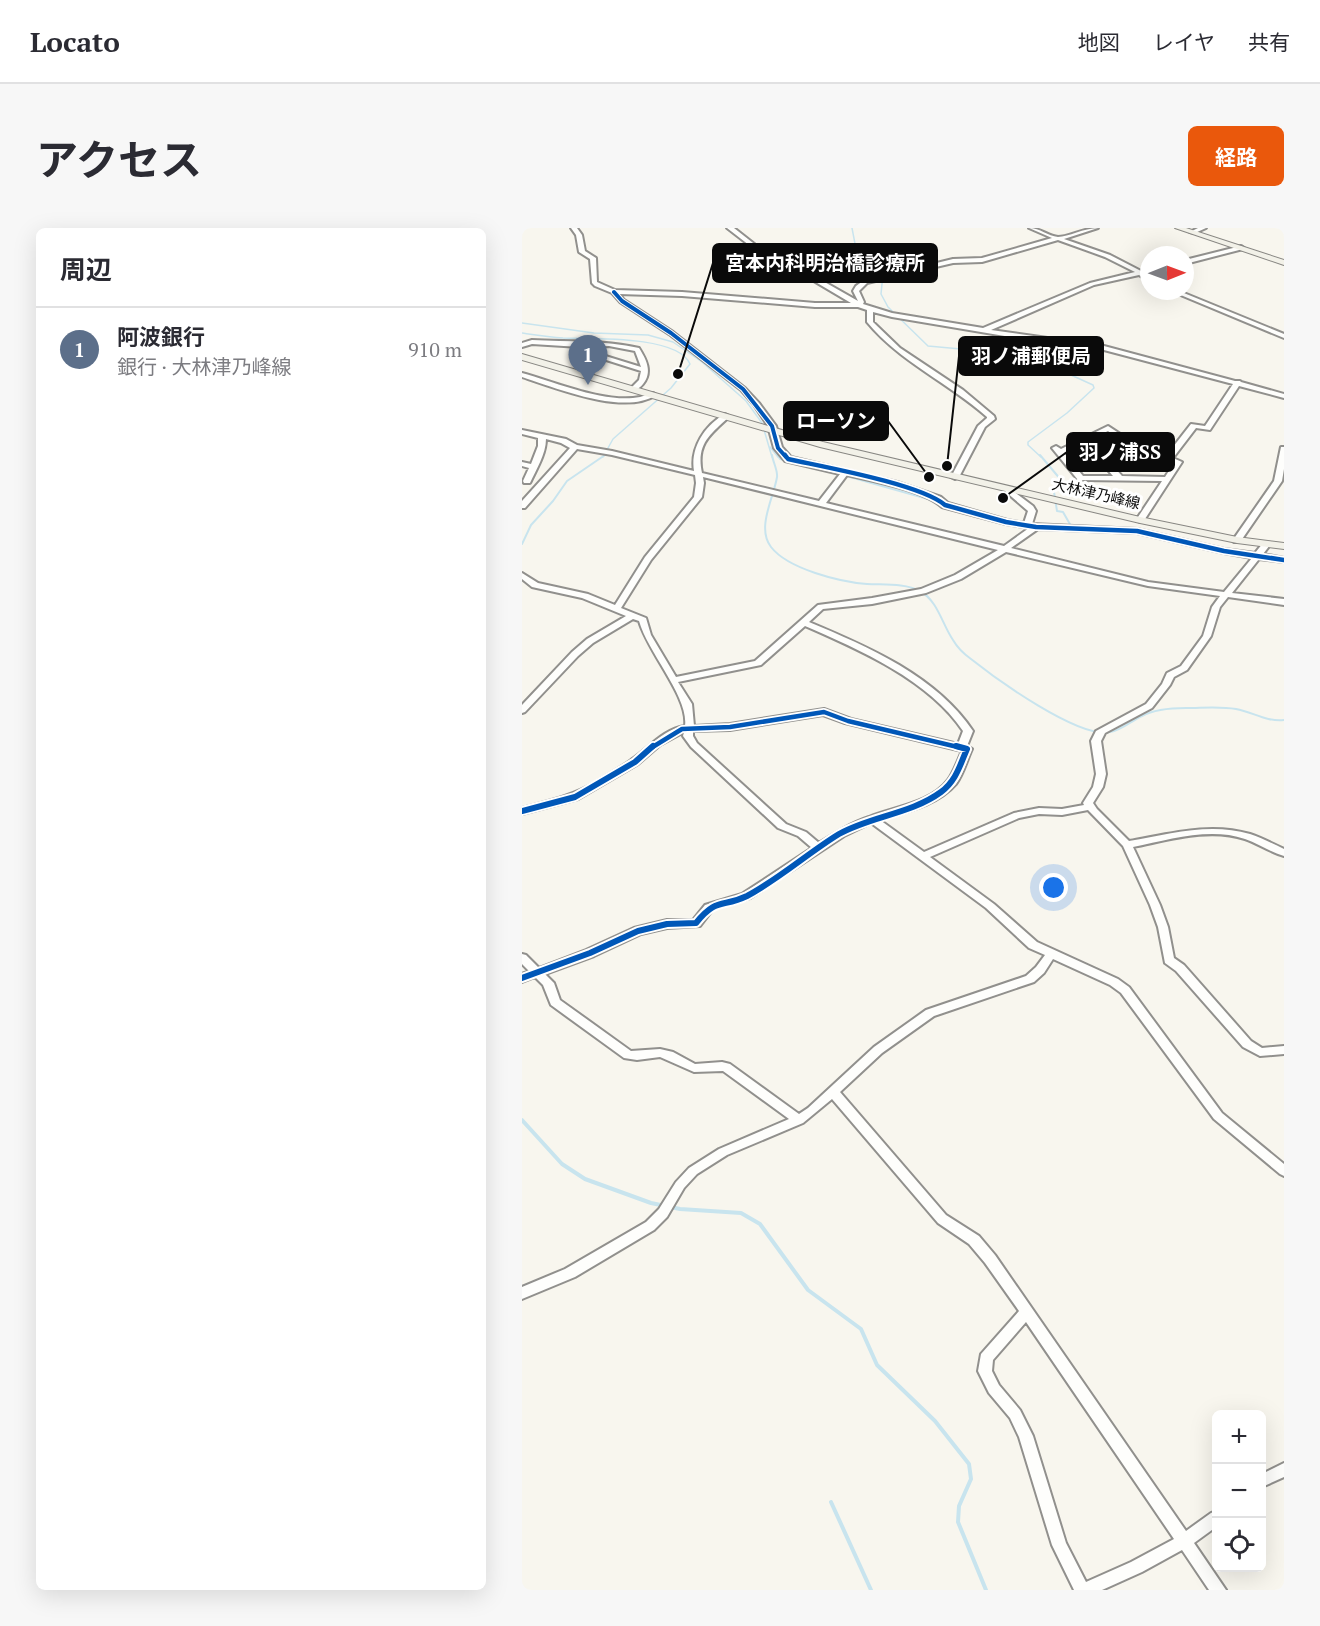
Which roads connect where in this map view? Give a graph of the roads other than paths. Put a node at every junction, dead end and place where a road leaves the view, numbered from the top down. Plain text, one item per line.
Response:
1 (574, 228) edge
2 (730, 228) edge
3 (1032, 228) edge
4 (1095, 228) edge
5 (1179, 228) edge
6 (1203, 228) edge
7 (1193, 232) junction
8 (1059, 238) junction
9 (1241, 248) junction
10 (1194, 260) edge
11 (1284, 263) edge
12 (1140, 273) joint
13 (614, 292) junction
14 (1194, 299) edge
15 (859, 305) junction
16 (870, 309) junction
17 (985, 330) junction
18 (1284, 336) edge
19 (522, 345) edge
20 (584, 345) junction
21 (522, 357) edge
22 (645, 370) junction
23 (522, 375) edge
24 (1238, 382) junction
25 (633, 389) junction
26 (656, 396) junction
27 (1284, 396) edge
28 (725, 416) junction
29 (770, 429) junction
30 (522, 432) edge
31 (542, 436) junction
32 (1085, 440) junction
33 (575, 447) junction
34 (1284, 449) edge
35 (1168, 459) junction
36 (522, 464) edge
37 (534, 467) junction
38 (697, 474) junction
39 (843, 474) junction
40 (956, 477) junction
41 (1120, 478) junction
42 (1167, 479) junction
43 (527, 482) dead end
44 (1009, 490) junction
45 (820, 504) junction
46 (522, 506) edge
47 (1123, 516) junction
48 (1140, 520) junction
49 (1031, 526) junction
50 (1116, 530) junction
51 (1237, 540) junction
52 (1284, 548) edge
53 (1005, 549) junction
54 (1262, 551) junction
55 (1284, 560) edge
56 (522, 575) edge
57 (1225, 595) junction
58 (1284, 602) edge
59 (617, 608) junction
60 (633, 615) junction
61 (805, 623) junction
62 (673, 680) junction
63 (522, 710) edge
64 (689, 729) junction
65 (962, 747) junction
66 (1089, 807) junction
67 (522, 811) edge
68 (872, 819) junction
69 (1127, 845) junction
70 (818, 847) junction
71 (1284, 854) edge
72 (924, 856) junction
73 (1051, 954) junction
74 (522, 958) edge
75 (538, 972) junction
76 (522, 978) edge
77 (1284, 1050) edge
78 (833, 1092) junction
79 (799, 1120) junction
80 (1284, 1171) edge
81 (522, 1293) edge
82 (1026, 1312) junction
83 (1284, 1470) edge
84 (1266, 1479) edge
85 (1212, 1521) edge
86 (1186, 1542) junction
87 (1083, 1590) edge
88 (1218, 1590) edge

1 - 13 street
2 - 15 street
3 - 8 street
4 - 8 street
5 - 7 main road
6 - 7 street
7 - 9 main road
8 - 12 street
8 - 15 street
9 - 10 street
9 - 11 main road
12 - 17 street
13 - 15 street
13 - 29 street
14 - 18 street
15 - 16 street
16 - 17 street
16 - 40 street
17 - 24 street
19 - 20 street
20 - 22 street
20 - 22 street
21 - 25 main road, 大林津乃峰線
22 - 25 street
23 - 26 street
24 - 27 street
24 - 35 street
25 - 26 main road, 大林津乃峰線
26 - 28 main road, 大林津乃峰線
28 - 29 main road, 大林津乃峰線
28 - 38 street
29 - 39 street
29 - 40 main road, 大林津乃峰線
30 - 31 street
31 - 33 street
31 - 37 street
32 - 35 street
32 - 41 street
32 - 41 street
33 - 38 street
33 - 46 street
34 - 51 street
35 - 42 street
36 - 37 street
37 - 43 street
38 - 45 street
38 - 59 street
39 - 45 street
39 - 49 street
40 - 44 main road, 大林津乃峰線
41 - 42 street
42 - 48 street
44 - 47 main road, 大林津乃峰線
44 - 49 street
45 - 53 street
47 - 48 main road, 大林津乃峰線
47 - 50 street
48 - 51 main road, 大林津乃峰線
49 - 50 street
49 - 53 street
50 - 54 street
51 - 54 main road, 大林津乃峰線
52 - 54 main road, 大林津乃峰線
53 - 57 street
53 - 61 street
54 - 55 street
54 - 57 street
56 - 59 street
57 - 58 street
57 - 66 street
59 - 60 street
60 - 62 street
60 - 63 street
61 - 62 street
61 - 65 street
62 - 64 street
64 - 65 street
64 - 67 street
64 - 70 street
65 - 68 street
66 - 69 street
66 - 72 street
68 - 70 street
68 - 72 street
69 - 71 street
69 - 77 street
70 - 75 street
72 - 73 street
73 - 78 street
73 - 80 street
74 - 75 street
75 - 76 street
75 - 79 street
78 - 79 street
78 - 82 street
79 - 81 street
82 - 86 street
82 - 87 street
83 - 84 street
85 - 86 street
86 - 87 street
86 - 88 street

